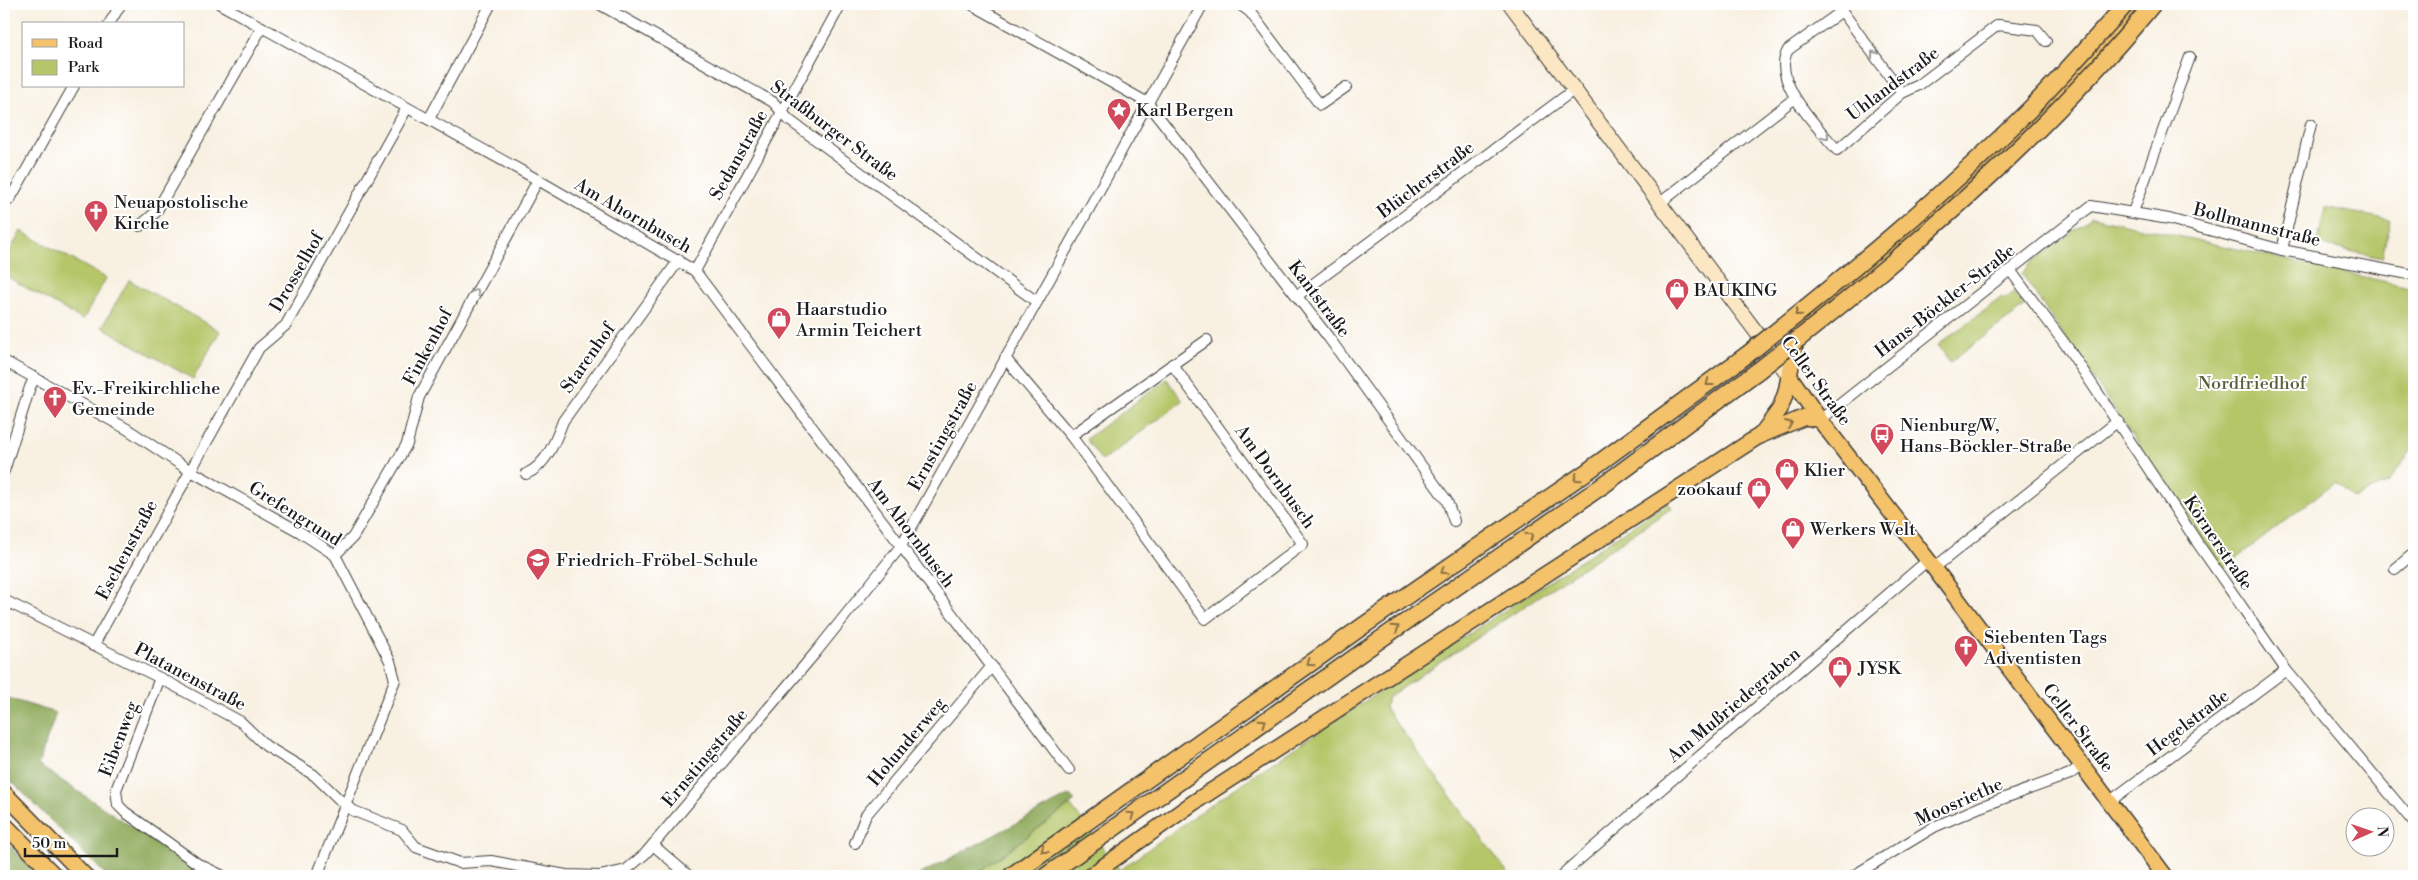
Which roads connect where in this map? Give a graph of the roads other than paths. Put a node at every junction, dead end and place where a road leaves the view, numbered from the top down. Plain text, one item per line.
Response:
1 (121, 4) edge
2 (220, 4) edge
3 (491, 4) edge
4 (599, 4) edge
5 (842, 4) edge
6 (972, 4) edge
7 (1203, 4) edge
8 (1239, 4) edge
9 (1510, 4) edge
10 (2126, 4) edge
11 (2139, 4) edge
12 (2153, 4) edge
13 (110, 22) edge
14 (262, 27) junction
15 (2046, 41) dead end
16 (2190, 56) dead end
17 (1346, 87) dead end
18 (73, 88) edge
19 (1575, 90) junction
20 (1902, 93) junction
21 (1795, 98) junction
22 (1148, 103) junction
23 (407, 108) junction
24 (782, 111) junction
25 (429, 118) junction
26 (2311, 124) dead end
27 (538, 180) junction
28 (1660, 203) junction
29 (4, 204) edge
30 (2091, 206) joint
31 (2133, 212) junction
32 (140, 226) dead end
33 (2282, 250) junction
34 (678, 260) junction
35 (2010, 270) junction
36 (695, 271) junction
37 (2414, 275) edge
38 (1297, 296) junction
39 (1037, 302) junction
40 (1207, 340) dead end
41 (1005, 358) junction
42 (4, 361) edge
43 (1172, 364) junction
44 (35, 377) junction
45 (1790, 377) junction
46 (1820, 420) junction
47 (2118, 421) junction
48 (1071, 436) junction
49 (1759, 436) junction
50 (189, 470) junction
51 (4, 471) edge
52 (526, 474) dead end
53 (1454, 521) dead end
54 (900, 546) junction
55 (2414, 553) edge
56 (335, 555) junction
57 (1931, 564) junction
58 (2395, 568) dead end
59 (4, 600) edge
60 (94, 646) junction
61 (992, 666) junction
62 (2286, 670) junction
63 (160, 678) junction
64 (2082, 765) junction
65 (1069, 770) dead end
66 (4, 793) edge
67 (2109, 802) junction
68 (345, 805) junction
69 (2414, 823) edge
70 (4, 824) edge
71 (855, 843) dead end
72 (653, 845) junction
73 (55, 876) edge
74 (85, 876) edge
75 (223, 876) edge
76 (317, 876) edge
77 (689, 876) edge
78 (1010, 876) edge
79 (1046, 876) edge
80 (1090, 876) edge
81 (1563, 876) edge
82 (1853, 876) edge
83 (2165, 876) edge

1 - 13 street
2 - 14 street, Am Ahornbusch
3 - 25 street
4 - 24 street, Straßburger Straße
5 - 24 street, Sedanstraße
6 - 22 street
7 - 22 street, Ernstingstraße
8 - 17 street
9 - 19 main road, Celler Straße
10 -> 78 highway, bridge
11 - 45 main road
79 -> 12 highway, bridge
14 - 23 street, Am Ahornbusch
14 - 32 street
15 - 20 street, Uhlandstraße
16 - 31 street
18 - 29 street
19 - 28 main road, Celler Straße
19 - 38 street, Blücherstraße
21 -> 20 street, Uhlandstraße
20 -> 21 street
21 - 28 street
22 - 38 street, Kantstraße
22 - 39 street, Ernstingstraße
23 - 25 street, Am Ahornbusch
23 - 50 street, Drosselhof
24 - 36 street, Sedanstraße
24 - 39 street, Straßburger Straße
25 - 27 street, Am Ahornbusch
26 - 33 street
27 - 34 street, Am Ahornbusch
56 -> 27 street, Finkenhof
28 - 45 main road, Celler Straße
30 - 31 street, Bollmannstraße
30 - 35 street, Hans-Böckler-Straße
31 - 33 street, Bollmannstraße
33 - 37 street, Bollmannstraße
34 - 36 street, Am Ahornbusch
34 - 52 street, Starenhof
35 - 46 street, Hans-Böckler-Straße
35 - 47 street, Körnerstraße
36 - 54 street, Am Ahornbusch
38 - 53 street, Kantstraße
39 - 41 street, Ernstingstraße
40 - 43 street
41 - 48 street, Am Dornbusch
41 - 54 street, Ernstingstraße
42 - 44 street, Grefengrund
43 - 48 street
43 - 48 street, Am Dornbusch
44 - 50 street, Grefengrund
44 - 51 street
45 - 46 main road, Celler Straße
45 - 49 main road
49 -> 46 main road
46 - 57 main road, Celler Straße
47 - 57 street, Am Mußriedegraben
47 - 62 street, Körnerstraße
49 - 80 main road
50 - 56 street, Grefengrund
50 - 60 street, Eschenstraße
54 - 61 street, Am Ahornbusch
54 - 72 street, Ernstingstraße
55 - 58 street
56 - 68 street, Grefengrund
57 - 64 main road, Celler Straße
57 - 81 street, Am Mußriedegraben
59 - 60 street, Platanenstraße
60 - 63 street, Platanenstraße
61 - 65 street, Am Ahornbusch
61 - 71 street, Holunderweg
62 - 67 street, Hegelstraße
62 - 69 street, Körnerstraße
63 - 68 street, Platanenstraße
63 - 75 street, Eibenweg
64 - 67 main road, Celler Straße
64 - 82 street, Moosriethe
66 - 74 main road
67 - 83 main road, Celler Straße
68 - 72 street, Ernstingstraße
68 - 76 street
70 - 73 main road
72 - 77 street

